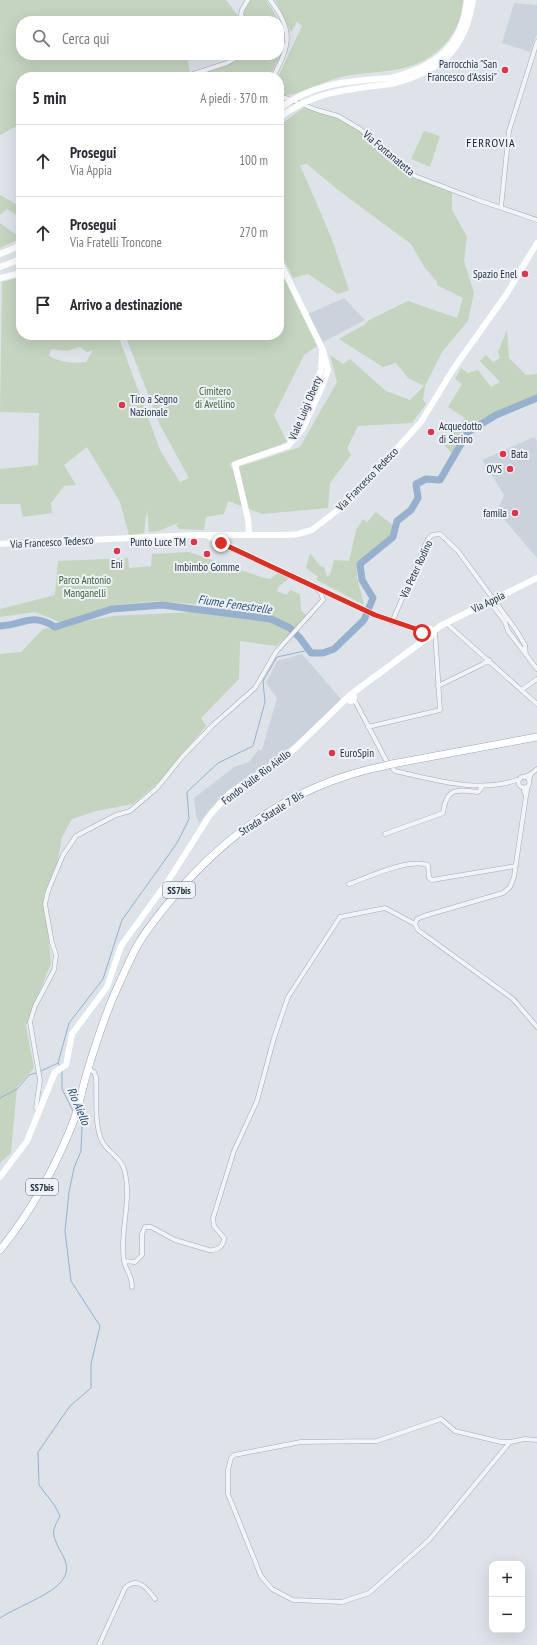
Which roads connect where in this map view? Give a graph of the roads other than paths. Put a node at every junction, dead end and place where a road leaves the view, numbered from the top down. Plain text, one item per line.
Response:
1 (248, 0) edge
2 (270, 0) edge
3 (467, 0) edge
4 (473, 0) edge
5 (242, 16) edge
6 (280, 16) edge
7 (284, 23) edge
8 (537, 42) edge
9 (284, 56) edge
10 (234, 60) edge
11 (282, 60) edge
12 (199, 72) edge
13 (276, 72) edge
14 (390, 81) junction
15 (284, 98) edge
16 (284, 106) edge
17 (284, 115) edge
18 (500, 207) junction
19 (537, 220) edge
20 (537, 243) edge
21 (16, 248) edge
22 (0, 254) edge
23 (16, 257) edge
24 (16, 261) edge
25 (2, 267) edge
26 (284, 270) edge
27 (16, 274) edge
28 (0, 278) edge
29 (206, 535) junction
30 (249, 535) junction
31 (0, 544) edge
32 (537, 578) edge
33 (315, 587) junction
34 (491, 600) junction
35 (510, 620) junction
36 (392, 622) junction
37 (443, 624) junction
38 (506, 624) junction
39 (427, 634) junction
40 (526, 655) junction
41 (489, 660) junction
42 (537, 669) edge
43 (537, 679) edge
44 (438, 686) junction
45 (523, 690) junction
46 (351, 698) junction
47 (537, 704) edge
48 (368, 727) junction
49 (537, 737) edge
50 (389, 764) junction
51 (537, 769) edge
52 (531, 774) junction
53 (522, 778) junction
54 (509, 783) junction
55 (528, 784) junction
56 (483, 786) junction
57 (521, 787) junction
58 (526, 796) junction
59 (386, 834) dead end
60 (516, 866) junction
61 (349, 884) dead end
62 (415, 924) junction
63 (537, 1027) edge
64 (88, 1070) junction
65 (38, 1110) junction
66 (0, 1177) edge
67 (0, 1250) edge
68 (124, 1261) junction
69 (132, 1287) dead end
70 (537, 1440) edge
71 (510, 1442) junction
72 (155, 1599) dead end
73 (99, 1645) edge

1 - 5 street
2 - 6 street
3 - 14 street
4 - 14 street
7 - 9 street
8 - 18 street
10 - 12 street
11 - 13 street
14 - 16 street, bridge
14 - 17 street, bridge
15 - 18 street, Via Fontanatetta
18 - 19 street, Via Fontanatetta
20 - 30 street, Via Francesco Tedesco
21 - 22 street
23 - 25 street
24 - 25 street
26 - 30 street
27 - 28 street
29 - 30 street, Via Francesco Tedesco
29 - 31 street, Via Francesco Tedesco
29 - 33 street
32 - 34 street, Via Appia
33 - 36 street
33 - 65 street
34 - 35 street
34 - 36 street, Via Peter Rodino
34 - 37 street, Via Appia
34 - 38 street
35 - 38 street
35 - 40 street
36 - 39 street
37 - 39 street, Via Appia
37 - 41 street
38 - 40 street
39 - 44 street
39 - 46 street, Via Appia
40 - 42 street
41 - 44 street
41 - 45 street
43 - 45 street
44 - 48 street
45 - 47 street
46 - 48 street
46 - 65 street, Fondo Valle Rio Aiello
48 - 50 street
49 - 50 main road, Strada Statale 7 Bis / SS7bis
50 - 56 street
50 - 64 main road, Strada Statale 7 Bis / SS7bis
51 - 52 street
52 - 53 street
52 - 55 street
53 - 54 street
53 - 55 street
53 - 57 street
54 - 56 street
54 - 57 street
55 - 57 street
55 - 58 street
56 - 59 street
57 - 58 street
58 - 60 street
60 - 61 street
60 - 62 street
62 - 63 street
62 - 68 street
64 - 67 main road, Strada Statale 7 Bis / SS7bis
64 - 68 street
65 - 66 street
68 - 69 street
70 - 71 street
71 - 71 street
72 - 73 street

